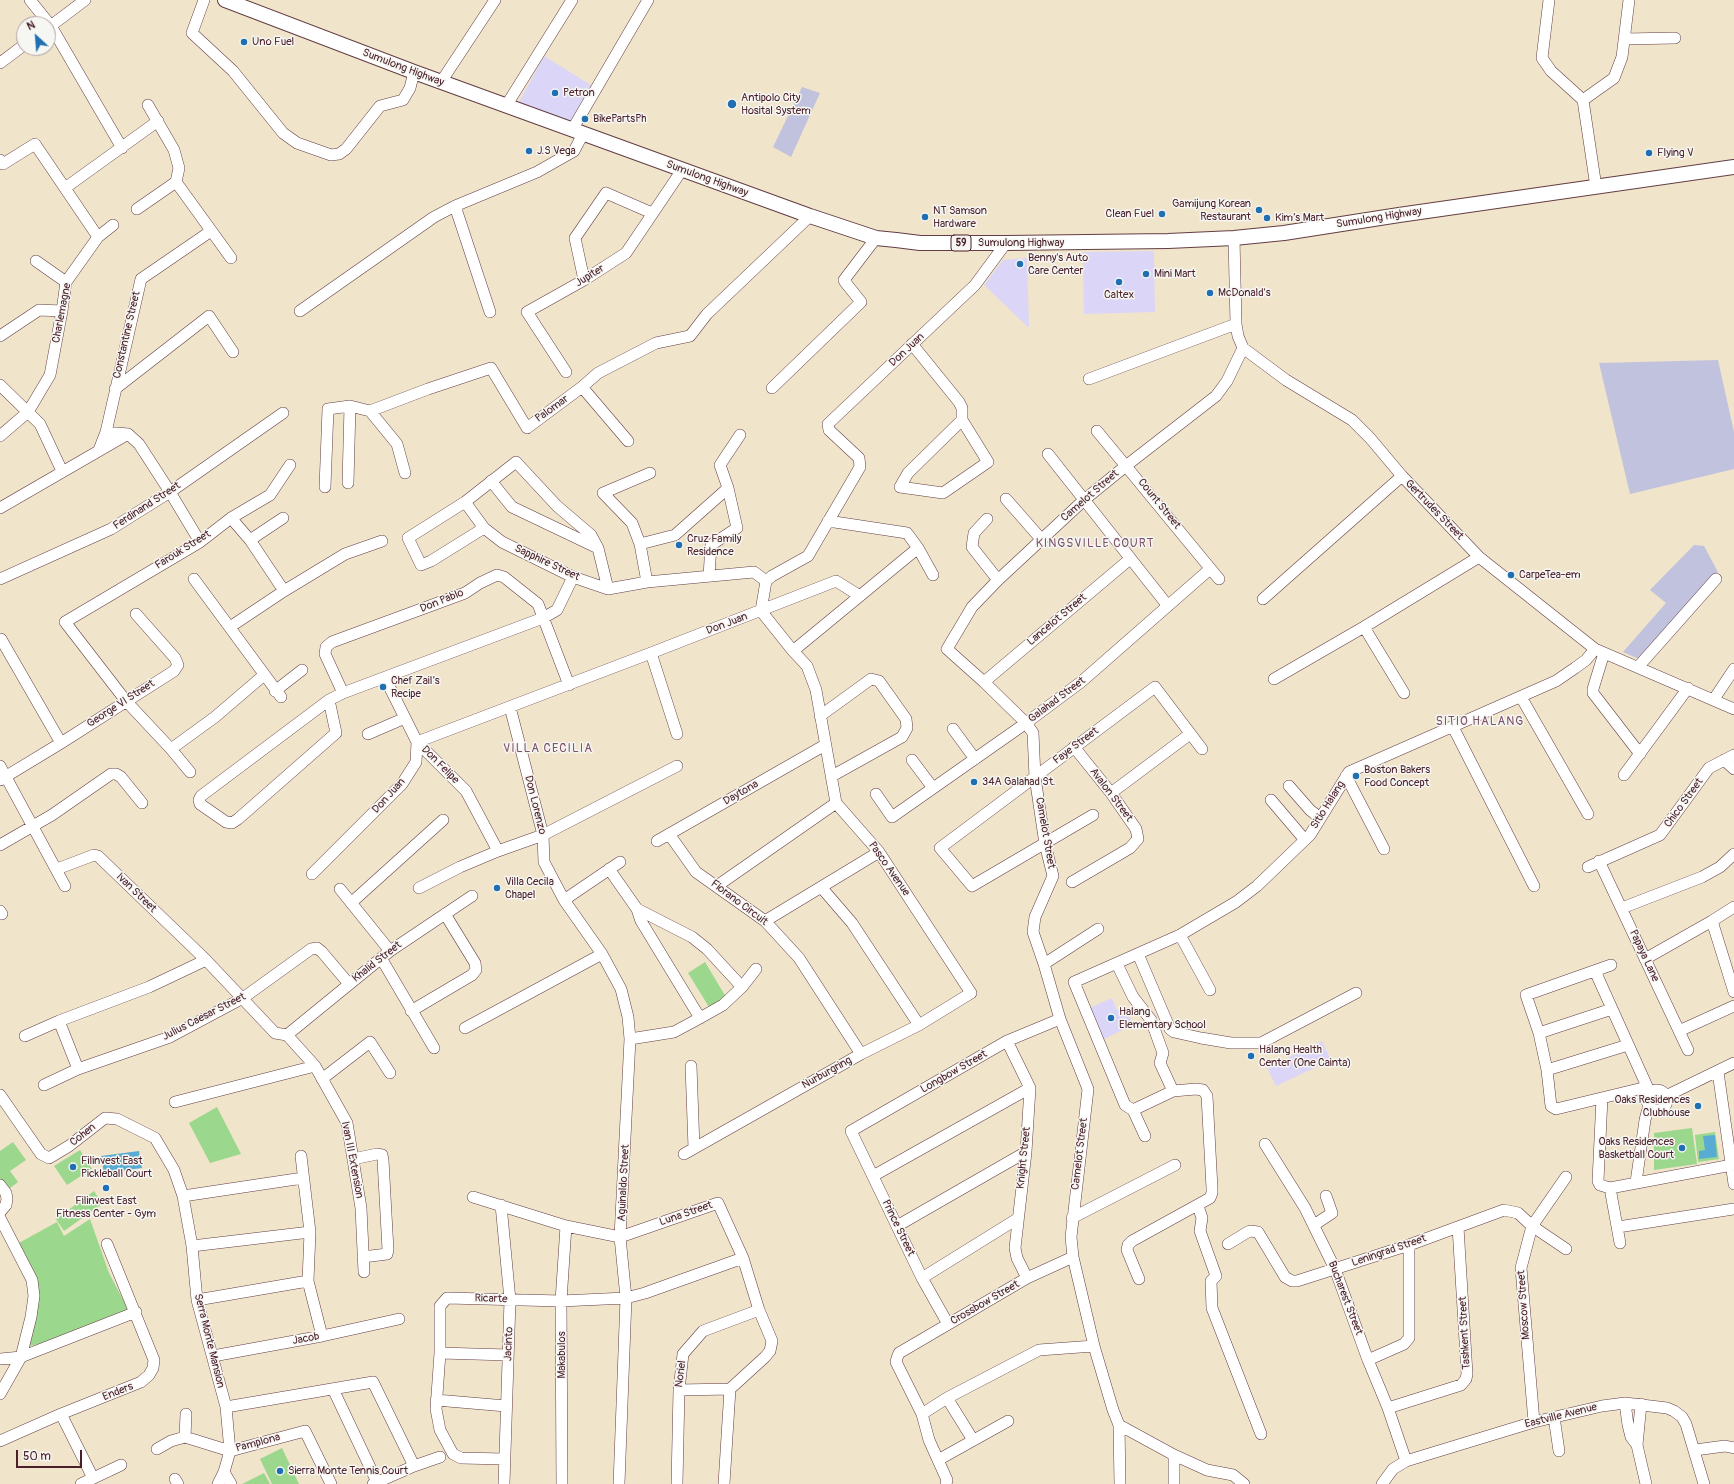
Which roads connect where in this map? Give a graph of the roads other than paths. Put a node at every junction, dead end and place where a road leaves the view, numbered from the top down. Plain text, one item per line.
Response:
1 (30, 0) edge
2 (85, 0) edge
3 (204, 0) edge
4 (225, 0) edge
5 (495, 0) edge
6 (572, 0) edge
7 (648, 0) edge
8 (1549, 0) edge
9 (1629, 0) edge
10 (41, 16) edge
11 (56, 22) edge
12 (1675, 38) dead end
13 (56, 39) edge
14 (1625, 39) junction
15 (16, 51) edge
16 (0, 63) edge
17 (414, 72) junction
18 (441, 82) junction
19 (1583, 100) junction
20 (148, 105) dead end
21 (506, 106) junction
22 (158, 121) junction
23 (578, 132) junction
24 (122, 148) junction
25 (0, 160) edge
26 (1734, 168) edge
27 (682, 170) junction
28 (176, 182) junction
29 (65, 188) junction
30 (1596, 188) junction
31 (455, 206) junction
32 (137, 209) dead end
33 (652, 213) junction
34 (810, 216) junction
35 (113, 225) dead end
36 (211, 231) junction
37 (98, 237) junction
38 (876, 238) junction
39 (1234, 238) junction
40 (1006, 243) junction
41 (231, 258) dead end
42 (36, 261) dead end
43 (584, 280) junction
44 (66, 282) junction
45 (62, 311) junction
46 (300, 311) dead end
47 (490, 312) dead end
48 (1236, 324) junction
49 (0, 336) edge
50 (912, 344) junction
51 (1243, 348) junction
52 (233, 352) dead end
53 (566, 372) dead end
54 (1090, 379) dead end
55 (0, 385) edge
56 (582, 387) junction
57 (115, 388) junction
58 (772, 388) dead end
59 (350, 406) junction
60 (370, 411) junction
61 (28, 412) junction
62 (283, 413) dead end
63 (962, 420) junction
64 (1097, 431) dead end
65 (106, 432) junction
66 (128, 434) junction
67 (740, 435) dead end
68 (0, 436) edge
69 (628, 442) dead end
70 (99, 450) junction
71 (1048, 454) dead end
72 (290, 465) dead end
73 (1127, 465) junction
74 (62, 472) junction
75 (405, 473) dead end
76 (650, 473) dead end
77 (1402, 476) junction
78 (491, 481) junction
79 (348, 483) dead end
80 (325, 487) dead end
81 (728, 488) junction
82 (170, 492) junction
83 (1006, 499) dead end
84 (1084, 500) junction
85 (465, 502) junction
86 (0, 508) edge
87 (231, 518) junction
88 (283, 518) dead end
89 (987, 519) dead end
90 (828, 521) junction
91 (484, 528) junction
92 (250, 540) junction
93 (1042, 540) junction
94 (382, 541) dead end
95 (200, 542) junction
96 (640, 544) junction
97 (598, 548) junction
98 (918, 548) junction
99 (1478, 557) junction
100 (1130, 559) junction
101 (1210, 569) junction
102 (933, 575) dead end
103 (710, 576) junction
104 (573, 577) junction
105 (0, 578) edge
106 (194, 579) dead end
107 (1219, 579) dead end
108 (1716, 579) dead end
109 (998, 580) junction
110 (766, 581) junction
111 (647, 582) junction
112 (608, 589) junction
113 (284, 591) junction
114 (860, 596) junction
115 (1263, 599) dead end
116 (1168, 606) junction
117 (761, 611) junction
118 (136, 614) dead end
119 (543, 618) junction
120 (230, 627) junction
121 (1364, 627) junction
122 (1, 639) dead end
123 (793, 651) junction
124 (1600, 651) junction
125 (651, 653) junction
126 (1638, 667) junction
127 (1734, 669) edge
128 (302, 670) dead end
129 (264, 675) junction
130 (385, 678) junction
131 (1274, 679) dead end
132 (984, 682) junction
133 (569, 685) junction
134 (1688, 688) junction
135 (343, 693) junction
136 (1404, 693) dead end
137 (1521, 697) junction
138 (1714, 699) junction
139 (330, 700) junction
140 (126, 701) junction
141 (510, 707) junction
142 (1734, 709) edge
143 (820, 716) junction
144 (405, 718) junction
145 (1026, 723) junction
146 (1453, 727) junction
147 (953, 729) dead end
148 (368, 734) dead end
149 (677, 734) dead end
150 (1190, 734) junction
151 (417, 742) junction
152 (61, 743) junction
153 (825, 745) junction
154 (1074, 747) junction
155 (171, 749) junction
156 (1202, 749) dead end
157 (1640, 754) junction
158 (1729, 758) edge
159 (975, 759) junction
160 (912, 760) dead end
161 (0, 766) edge
162 (677, 766) dead end
163 (1734, 769) edge
164 (190, 772) dead end
165 (1624, 775) dead end
166 (832, 776) junction
167 (1346, 776) junction
168 (1036, 777) junction
169 (3, 778) edge
170 (1289, 786) dead end
171 (933, 788) junction
172 (1112, 793) junction
173 (876, 794) dead end
174 (1271, 800) dead end
175 (142, 803) dead end
176 (836, 803) junction
177 (1588, 814) dead end
178 (1093, 816) dead end
179 (1320, 818) junction
180 (443, 820) dead end
181 (32, 825) junction
182 (670, 834) junction
183 (543, 835) junction
184 (1305, 840) junction
185 (657, 841) dead end
186 (1045, 844) junction
187 (0, 846) edge
188 (1384, 849) dead end
189 (498, 851) junction
190 (879, 852) junction
191 (1734, 854) edge
192 (1599, 861) junction
193 (620, 862) dead end
194 (1588, 867) dead end
195 (56, 869) junction
196 (609, 869) junction
197 (312, 874) dead end
198 (1072, 882) dead end
199 (65, 886) dead end
200 (716, 886) junction
201 (1534, 886) dead end
202 (822, 887) junction
203 (419, 888) dead end
204 (340, 889) dead end
205 (472, 896) dead end
206 (564, 900) junction
207 (351, 903) junction
208 (1734, 907) edge
209 (1622, 908) junction
210 (637, 909) junction
211 (445, 914) junction
212 (765, 921) junction
213 (1712, 921) junction
214 (1098, 929) dead end
215 (1180, 935) junction
216 (385, 954) junction
217 (602, 954) junction
218 (1138, 954) junction
219 (1645, 959) junction
220 (206, 960) junction
221 (1044, 964) junction
222 (1117, 964) junction
223 (1611, 965) dead end
224 (756, 969) dead end
225 (1595, 971) junction
226 (349, 984) junction
227 (742, 987) junction
228 (1210, 990) dead end
229 (1734, 992) edge
230 (971, 993) joint
231 (1356, 993) dead end
232 (243, 998) junction
233 (1734, 1006) edge
234 (1612, 1009) junction
235 (411, 1011) junction
236 (700, 1018) junction
237 (1060, 1019) junction
238 (59, 1021) junction
239 (919, 1025) junction
240 (465, 1028) dead end
241 (1679, 1032) junction
242 (1539, 1033) junction
243 (287, 1035) junction
244 (25, 1036) dead end
245 (630, 1040) junction
246 (1007, 1041) junction
247 (1628, 1045) junction
248 (434, 1048) dead end
249 (1688, 1050) dead end
250 (861, 1054) junction
251 (1734, 1063) edge
252 (315, 1066) junction
253 (691, 1066) dead end
254 (78, 1069) junction
255 (1547, 1070) junction
256 (1718, 1072) junction
257 (390, 1074) dead end
258 (322, 1079) junction
259 (44, 1085) dead end
260 (1030, 1088) junction
261 (1649, 1090) junction
262 (1173, 1091) junction
263 (0, 1095) edge
264 (1666, 1096) junction
265 (1602, 1098) junction
266 (175, 1102) dead end
267 (1651, 1108) junction
268 (1133, 1110) junction
269 (851, 1131) joint
270 (1145, 1136) dead end
271 (1265, 1144) dead end
272 (694, 1148) junction
273 (1026, 1152) junction
274 (684, 1154) dead end
275 (301, 1156) dead end
276 (353, 1159) junction
277 (1175, 1165) dead end
278 (1732, 1166) junction
279 (873, 1176) junction
280 (1566, 1177) dead end
281 (303, 1178) junction
282 (1636, 1182) junction
283 (1734, 1184) edge
284 (0, 1185) edge
285 (1610, 1188) junction
286 (183, 1196) junction
287 (1326, 1196) dead end
288 (473, 1197) dead end
289 (501, 1205) junction
290 (1198, 1206) junction
291 (1734, 1209) edge
292 (0, 1212) edge
293 (0, 1218) edge
294 (1072, 1218) junction
295 (1017, 1219) junction
296 (1314, 1225) junction
297 (566, 1226) junction
298 (897, 1226) junction
299 (1532, 1226) junction
300 (1458, 1227) junction
301 (1618, 1227) junction
302 (310, 1232) junction
303 (620, 1237) junction
304 (1620, 1243) dead end
305 (107, 1244) dead end
306 (1228, 1244) dead end
307 (1408, 1245) junction
308 (192, 1246) junction
309 (1566, 1249) dead end
310 (363, 1257) junction
311 (1073, 1257) junction
312 (743, 1258) junction
313 (1335, 1269) junction
314 (364, 1272) dead end
315 (922, 1278) junction
316 (1027, 1278) junction
317 (1139, 1279) dead end
318 (308, 1280) junction
319 (626, 1298) junction
320 (197, 1300) junction
321 (510, 1300) junction
322 (562, 1301) junction
323 (760, 1310) junction
324 (136, 1312) junction
325 (399, 1319) dead end
326 (948, 1324) junction
327 (322, 1336) junction
328 (1094, 1346) junction
329 (440, 1353) junction
330 (508, 1355) junction
331 (213, 1356) junction
332 (21, 1357) junction
333 (0, 1359) edge
334 (1368, 1360) junction
335 (333, 1389) junction
336 (730, 1389) junction
337 (679, 1390) junction
338 (0, 1394) edge
339 (947, 1398) junction
340 (436, 1400) junction
341 (1625, 1403) junction
342 (1641, 1404) junction
343 (506, 1406) junction
344 (226, 1408) junction
345 (1388, 1408) junction
346 (61, 1414) junction
347 (186, 1414) dead end
348 (922, 1414) junction
349 (1554, 1416) junction
350 (1008, 1421) dead end
351 (1534, 1422) junction
352 (1119, 1425) junction
353 (1261, 1434) dead end
354 (185, 1437) junction
355 (973, 1440) junction
356 (0, 1441) edge
357 (1637, 1444) junction
358 (1734, 1448) edge
359 (156, 1449) dead end
360 (1695, 1450) junction
361 (230, 1451) junction
362 (1559, 1451) dead end
363 (1174, 1455) junction
364 (440, 1457) dead end
365 (504, 1459) junction
366 (938, 1460) junction
367 (1406, 1460) junction
368 (121, 1465) dead end
369 (414, 1466) junction
370 (224, 1472) junction
371 (93, 1478) junction
372 (375, 1483) edge
373 (81, 1484) edge
374 (218, 1484) edge
375 (231, 1484) edge
376 (331, 1484) edge
377 (504, 1484) edge
378 (562, 1484) edge
379 (619, 1484) edge
380 (677, 1484) edge
381 (724, 1484) edge
382 (946, 1484) edge
383 (1120, 1484) edge
384 (1174, 1484) edge
385 (1244, 1484) edge
386 (1382, 1484) edge
387 (1646, 1484) edge
388 (1704, 1484) edge

1 - 10 street
2 - 11 street
3 - 17 street
4 - 17 main road, Sumulong Highway / 59
5 - 18 street
6 - 21 street
7 - 23 street
8 - 19 street
9 - 14 street
12 - 14 street
13 - 24 street
14 - 19 street
15 - 16 street
17 - 18 main road, Sumulong Highway / 59
18 - 21 main road, Sumulong Highway / 59
19 - 30 street
20 - 22 street
21 - 23 main road, Sumulong Highway / 59
22 - 24 street
22 - 28 street
23 - 27 main road, Sumulong Highway / 59
23 - 31 street
24 - 29 street
25 - 29 street
26 - 30 main road, Sumulong Highway / 59
27 - 33 street, Jupiter
27 - 34 main road, Sumulong Highway / 59
28 - 32 street
28 - 36 street
29 - 37 street
30 - 39 main road, Sumulong Highway / 59
31 - 46 street
31 - 47 street
33 - 43 street, Jupiter
33 - 43 street
34 - 38 main road, Sumulong Highway / 59
34 - 56 street, Palomar
35 - 37 street, Charlemagne
36 - 41 street
36 - 57 street, Constantine Street
37 - 44 street, Charlemagne
38 - 40 main road, Sumulong Highway / 59
38 - 58 street
39 - 40 main road, Sumulong Highway / 59
39 - 48 street
40 - 50 street, Don Juan
42 - 44 street
43 - 53 street, Jupiter
44 - 45 street, Charlemagne
45 - 49 street
45 - 61 street, Charlemagne
48 - 51 street
48 - 54 street
50 - 63 street
50 - 90 street, Don Juan
51 - 73 street, Camelot Street
51 - 77 street, Gertrudes Street
52 - 57 street
55 - 61 street
56 - 60 street, Palomar
56 - 69 street
57 - 65 street, Constantine Street
59 - 60 street
59 - 79 street
59 - 80 street
60 - 75 street
61 - 68 street, Charlemagne
61 - 74 street
62 - 82 street, Ferdinand Street
63 - 63 street
64 - 73 street, Count Street
65 - 66 street
65 - 70 street, Constantine Street
66 - 70 street
66 - 82 street
67 - 81 street
70 - 74 street
71 - 84 street
72 - 87 street, Farouk Street
73 - 84 street, Camelot Street
73 - 101 street, Count Street
74 - 86 street
76 - 96 street
77 - 99 street, Gertrudes Street
77 - 115 street
78 - 85 street
78 - 97 street
78 - 97 street
81 - 96 street
81 - 103 street
82 - 95 street
82 - 105 street, Ferdinand Street
83 - 93 street
84 - 93 street, Camelot Street
84 - 100 street
85 - 91 street, Sapphire Street
85 - 91 street
87 - 92 street
87 - 95 street, Farouk Street
88 - 92 street
89 - 109 street
90 - 98 street
90 - 110 street, Don Juan
91 - 104 street, Sapphire Street
92 - 113 street
93 - 109 street, Camelot Street
94 - 113 street
95 - 140 street, Farouk Street
96 - 111 street
97 - 112 street
98 - 102 street
98 - 114 street
99 - 121 street
99 - 124 street, Gertrudes Street
100 - 116 street
100 - 132 street, Lancelot Street
101 - 107 street, Count Street
101 - 116 street, Galahad Street
103 - 110 street, Sapphire Street
103 - 111 street, Sapphire Street
104 - 112 street, Sapphire Street
104 - 119 street
106 - 120 street
108 - 126 street
109 - 132 street, Camelot Street
110 - 117 street, Don Juan
111 - 112 street, Sapphire Street
113 - 120 street
114 - 117 street
114 - 123 street
116 - 145 street, Galahad Street
117 - 123 street
117 - 125 street, Don Juan
118 - 140 street, George VI Street
119 - 130 street
119 - 133 street, Don Pablo
119 - 135 street, Don Pablo
120 - 129 street
121 - 131 street
121 - 136 street
122 - 152 street
123 - 143 street
124 - 126 street, Gertrudes Street
124 - 137 street, Sitio Halang
124 - 157 street
125 - 133 street, Don Juan
125 - 149 street
126 - 134 street, Gertrudes Street
127 - 138 street
128 - 129 street
129 - 155 street
130 - 135 street
130 - 144 street, Don Felipe
132 - 145 street, Camelot Street
133 - 141 street, Don Juan
134 - 138 street, Gertrudes Street
134 - 157 street
135 - 139 street
137 - 146 street, Sitio Halang
137 - 177 street
138 - 142 street, Gertrudes Street
139 - 139 street
140 - 152 street, George VI Street
140 - 155 street
141 - 151 street, Don Juan
141 - 183 street, Don Lorenzo
143 - 153 street
143 - 166 street
144 - 148 street
144 - 151 street, Don Felipe
145 - 159 street, Galahad Street
145 - 168 street, Camelot Street
146 - 167 street, Sitio Halang
146 - 201 street
147 - 159 street
150 - 154 street, Faye Street
150 - 156 street
150 - 172 street
151 - 189 street, Don Felipe
151 - 197 street, Don Juan
152 - 169 street, George VI Street
153 - 166 street
153 - 182 street, Daytona
154 - 168 street, Faye Street
154 - 172 street, Avalon Street
155 - 164 street
157 - 165 street
158 - 163 street
158 - 192 street, Chico Street
159 - 171 street, Galahad Street
160 - 171 street
161 - 169 street
162 - 183 street
166 - 176 street
167 - 179 street, Sitio Halang
167 - 188 street
168 - 186 street, Camelot Street
168 - 186 street, Faye Street
169 - 181 street
170 - 179 street
171 - 173 street, Galahad Street
172 - 198 street, Avalon Street
174 - 184 street
175 - 181 street
176 - 190 street, Pasco Avenue
176 - 200 street
178 - 186 street
179 - 184 street, Sitio Halang
180 - 207 street
181 - 187 street
181 - 195 street
182 - 185 street, Daytona
182 - 200 street, Fiorano Circuit
183 - 189 street
183 - 206 street, Don Lorenzo
184 - 215 street, Sitio Halang
186 - 221 street, Camelot Street
189 - 203 street
190 - 202 street
190 - 230 street, Pasco Avenue
191 - 209 street
192 - 194 street, Chico Street
192 - 209 street, Papaya Lane
193 - 196 street
195 - 199 street
195 - 220 street, Ivan Street
196 - 206 street
196 - 210 street
200 - 212 street, Fiorano Circuit
202 - 212 street
202 - 239 street
204 - 207 street
205 - 211 street, Khalid Street
206 - 217 street, Aguinaldo Street
207 - 216 street
208 - 213 street
209 - 219 street, Papaya Lane
210 - 227 street
210 - 236 street
211 - 216 street, Khalid Street
211 - 235 street
212 - 250 street, Fiorano Circuit
213 - 219 street
213 - 229 street
214 - 221 street
215 - 218 street, Sitio Halang
215 - 228 street
216 - 226 street, Khalid Street
216 - 235 street
217 - 240 street
217 - 245 street, Aguinaldo Street
218 - 222 street, Sitio Halang
218 - 231 street
219 - 241 street, Papaya Lane
220 - 232 street, Ivan III Extension
220 - 238 street
221 - 237 street, Camelot Street
222 - 262 street
222 - 268 street, Sitio Halang
223 - 225 street
224 - 227 street
225 - 234 street
225 - 242 street
226 - 232 street, Julius Caesar Street
226 - 243 street, Khalid Street
227 - 236 street
230 - 239 street, Nurburgring
232 - 243 street, Ivan III Extension
232 - 254 street, Julius Caesar Street
233 - 241 street
234 - 242 street
234 - 247 street
235 - 248 street
236 - 245 street
237 - 246 street, Longbow Street
237 - 294 street, Camelot Street
238 - 244 street
238 - 254 street
239 - 250 street, Nurburgring
241 - 249 street, Papaya Lane
242 - 255 street
243 - 252 street, Ivan III Extension
245 - 303 street, Aguinaldo Street
246 - 260 street, Knight Street
246 - 269 street, Longbow Street
247 - 255 street
247 - 261 street
250 - 272 street, Nurburgring
251 - 256 street
252 - 258 street, Ivan III Extension
252 - 266 street
253 - 272 street
254 - 259 street, Julius Caesar Street
255 - 265 street
256 - 264 street
256 - 278 street
257 - 258 street
258 - 276 street, Ivan III Extension
260 - 273 street, Knight Street
260 - 279 street
261 - 264 street
261 - 265 street
261 - 267 street
262 - 268 street
262 - 290 street
263 - 286 street, Cohen
264 - 267 street
265 - 285 street
267 - 282 street
268 - 270 street
269 - 279 street, Prince Street
271 - 296 street, Bucharest Street
272 - 274 street, Nurburgring
273 - 295 street, Knight Street
273 - 298 street
275 - 281 street
276 - 310 street, Ivan III Extension
276 - 310 street
277 - 294 street
278 - 282 street
278 - 283 street
279 - 298 street, Prince Street
280 - 299 street, Moscow Street
281 - 286 street
281 - 302 street
282 - 285 street
284 - 292 street
285 - 301 street
286 - 308 street, Serra Monte Mansion
287 - 296 street
288 - 289 street
289 - 297 street
289 - 321 street, Jacinto
290 - 317 street
290 - 353 street
291 - 301 street
293 - 332 street
294 - 311 street, Camelot Street
295 - 315 street
295 - 316 street, Knight Street
296 - 313 street, Bucharest Street
297 - 303 street
297 - 322 street, Makabulos
298 - 315 street, Prince Street
299 - 300 street, Leningrad Street
299 - 309 street, Leningrad Street
299 - 351 street, Moscow Street
300 - 307 street, Leningrad Street
300 - 345 street, Tashkent Street
301 - 304 street
302 - 308 street
302 - 318 street
303 - 312 street, Luna Street
303 - 319 street, Aguinaldo Street
305 - 324 street, Enders
306 - 313 street, Leningrad Street
307 - 313 street, Leningrad Street
307 - 334 street
308 - 320 street, Serra Monte Mansion
310 - 314 street, Ivan III Extension
311 - 316 street, Crossbow Street
311 - 328 street, Camelot Street
312 - 319 street, Ricarte
312 - 323 street, Luna Street
313 - 334 street, Bucharest Street
315 - 326 street, Prince Street
316 - 326 street, Crossbow Street
318 - 320 street
318 - 327 street
319 - 322 street, Ricarte
319 - 379 street, Aguinaldo Street
320 - 331 street, Serra Monte Mansion
321 - 322 street, Ricarte
321 - 329 street, Ricarte
321 - 330 street, Jacinto
322 - 378 street, Makabulos
323 - 336 street, Luna Street
323 - 337 street, Noriel
324 - 332 street
324 - 346 street, Enders
325 - 327 street, Jacob
326 - 348 street, Crossbow Street
327 - 331 street, Jacob
328 - 339 street
328 - 352 street, Camelot Street
329 - 330 street
329 - 340 street, Ricarte
330 - 343 street, Jacinto
331 - 344 street, Serra Monte Mansion
332 - 333 street
332 - 338 street
334 - 345 street, Bucharest Street
335 - 344 street
335 - 369 street
335 - 372 street
336 - 337 street
336 - 381 street
337 - 380 street, Noriel
339 - 348 street
339 - 355 street
340 - 343 street
340 - 365 street, Ricarte
341 - 342 street, Eastville Avenue
341 - 349 street, Eastville Avenue
341 - 357 street
342 - 357 street
342 - 360 street, Eastville Avenue
343 - 365 street, Jacinto
344 - 361 street, Serra Monte Mansion
345 - 367 street, Bucharest Street
346 - 356 street, Enders
346 - 371 street
347 - 354 street
348 - 366 street
349 - 351 street, Eastville Avenue
349 - 362 street
350 - 355 street
351 - 367 street, Eastville Avenue
352 - 363 street
352 - 383 street, Camelot Street
354 - 359 street
354 - 361 street, Pamplona
355 - 366 street
357 - 387 street
358 - 360 street
360 - 388 street, Eastville Avenue
361 - 370 street, Serra Monte Mansion
361 - 376 street, Pamplona
363 - 384 street
363 - 385 street
364 - 369 street
365 - 377 street, Jacinto
366 - 382 street
367 - 386 street, Eastville Avenue
368 - 371 street
369 - 372 street
370 - 374 street, Serra Monte Mansion
370 - 375 street
371 - 373 street

